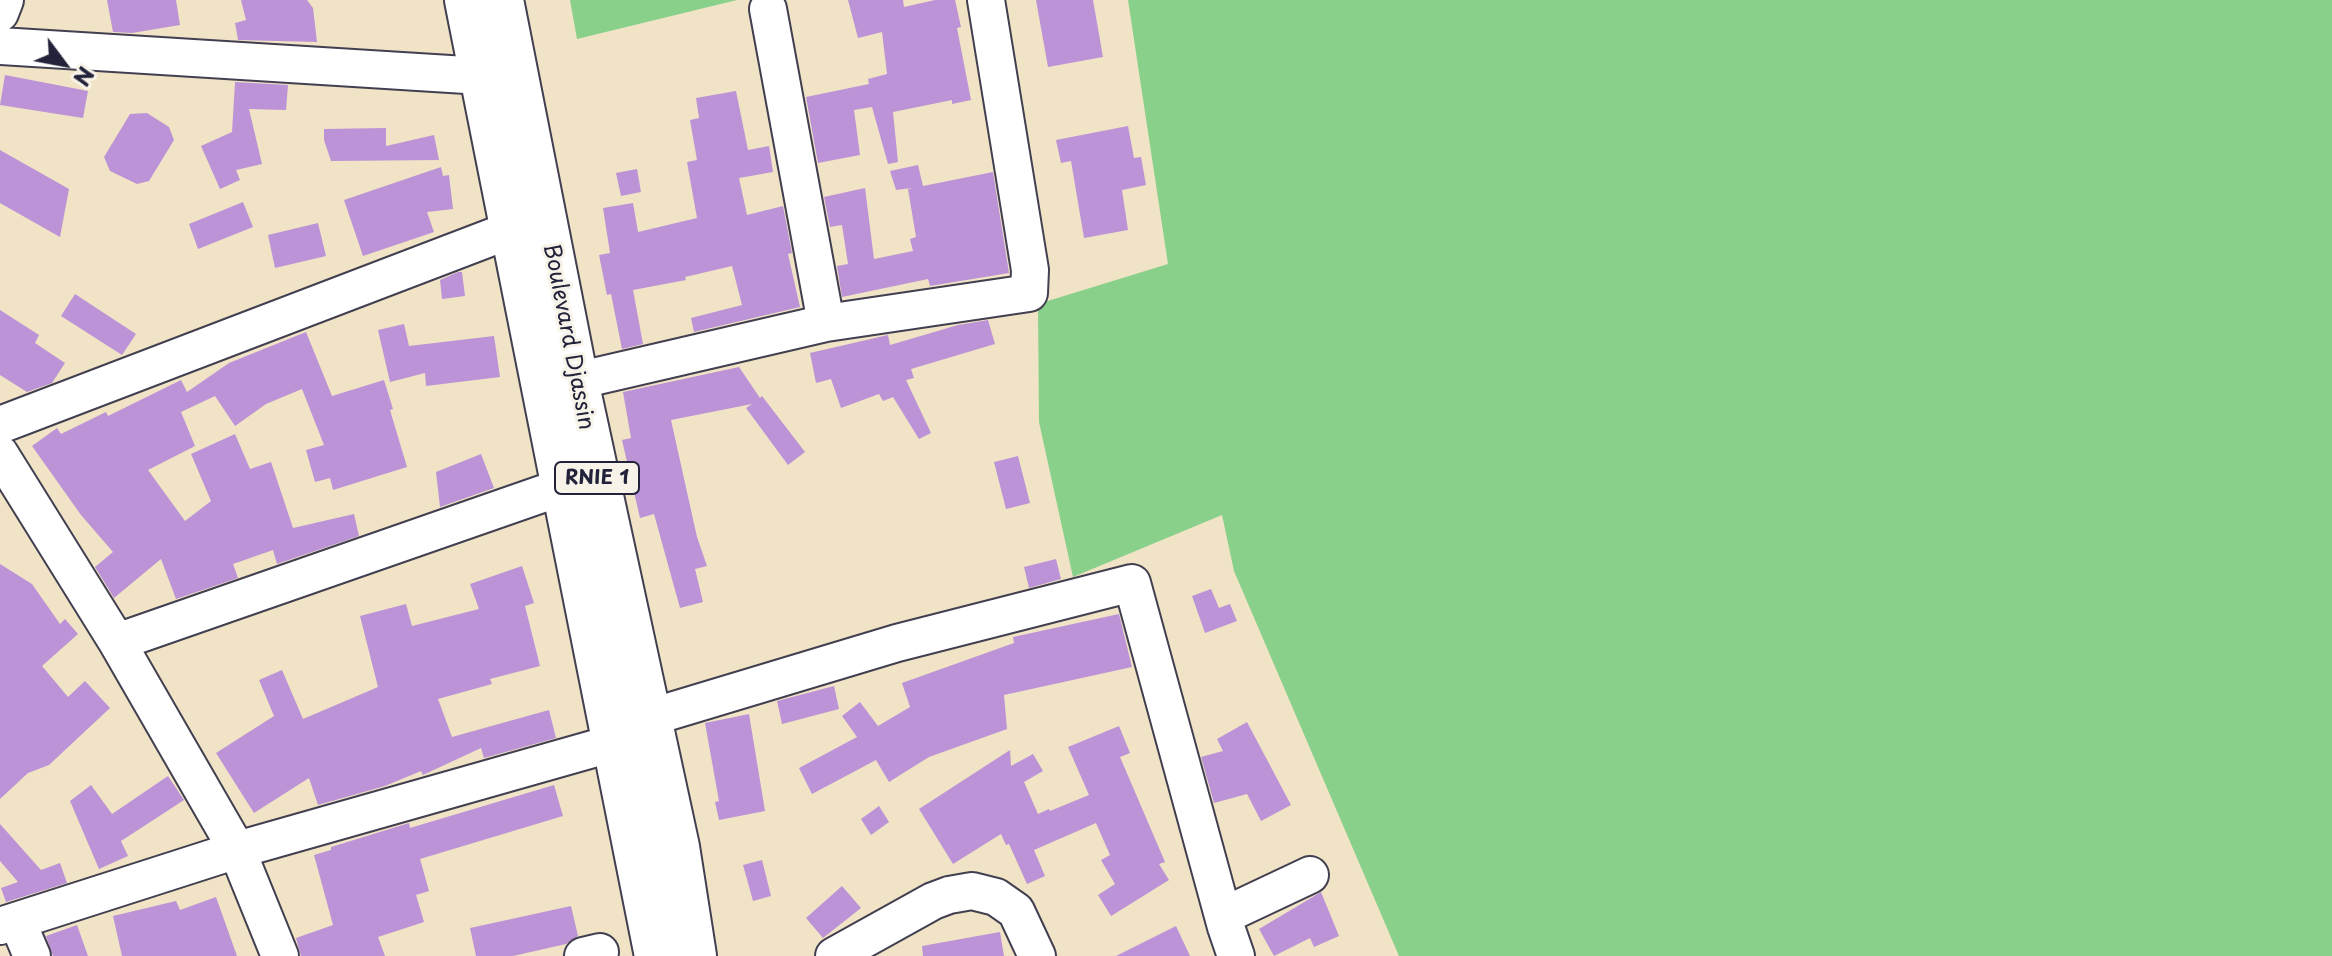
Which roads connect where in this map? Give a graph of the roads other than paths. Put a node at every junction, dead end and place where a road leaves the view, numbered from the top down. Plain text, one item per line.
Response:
1 (5, 0) edge
2 (467, 0) edge
3 (501, 0) edge
4 (986, 0) edge
5 (768, 9) dead end
6 (0, 13) edge
7 (0, 46) edge
8 (482, 76) junction
9 (513, 229) junction
10 (826, 323) junction
11 (576, 381) junction
12 (0, 425) edge
13 (0, 454) edge
14 (562, 487) junction
15 (117, 642) junction
16 (631, 731) junction
17 (237, 850) junction
18 (1310, 875) dead end
19 (8, 923) edge
20 (1224, 939) edge
21 (32, 956) edge
22 (280, 956) edge
23 (657, 956) edge
24 (694, 956) edge
25 (834, 956) edge
26 (1037, 956) edge

1 - 6 street
2 - 8 highway, Boulevard Djassin / RNIE 1
3 - 11 highway, Boulevard Djassin / RNIE 1
4 - 10 street
5 - 10 street
7 - 8 street
8 - 9 highway, Boulevard Djassin / RNIE 1
9 - 12 street
9 - 14 highway, Boulevard Djassin / RNIE 1
10 - 11 street
11 - 16 highway, Boulevard Djassin / RNIE 1
13 - 15 street
14 - 15 street
14 - 16 highway, Boulevard Djassin / RNIE 1
15 - 17 street
16 - 17 street
16 - 20 street
16 - 23 highway, Boulevard Djassin / RNIE 1
16 - 24 highway, Boulevard Djassin / RNIE 1
17 - 19 street
17 - 22 street
18 - 20 street
19 - 21 street
25 - 26 street

